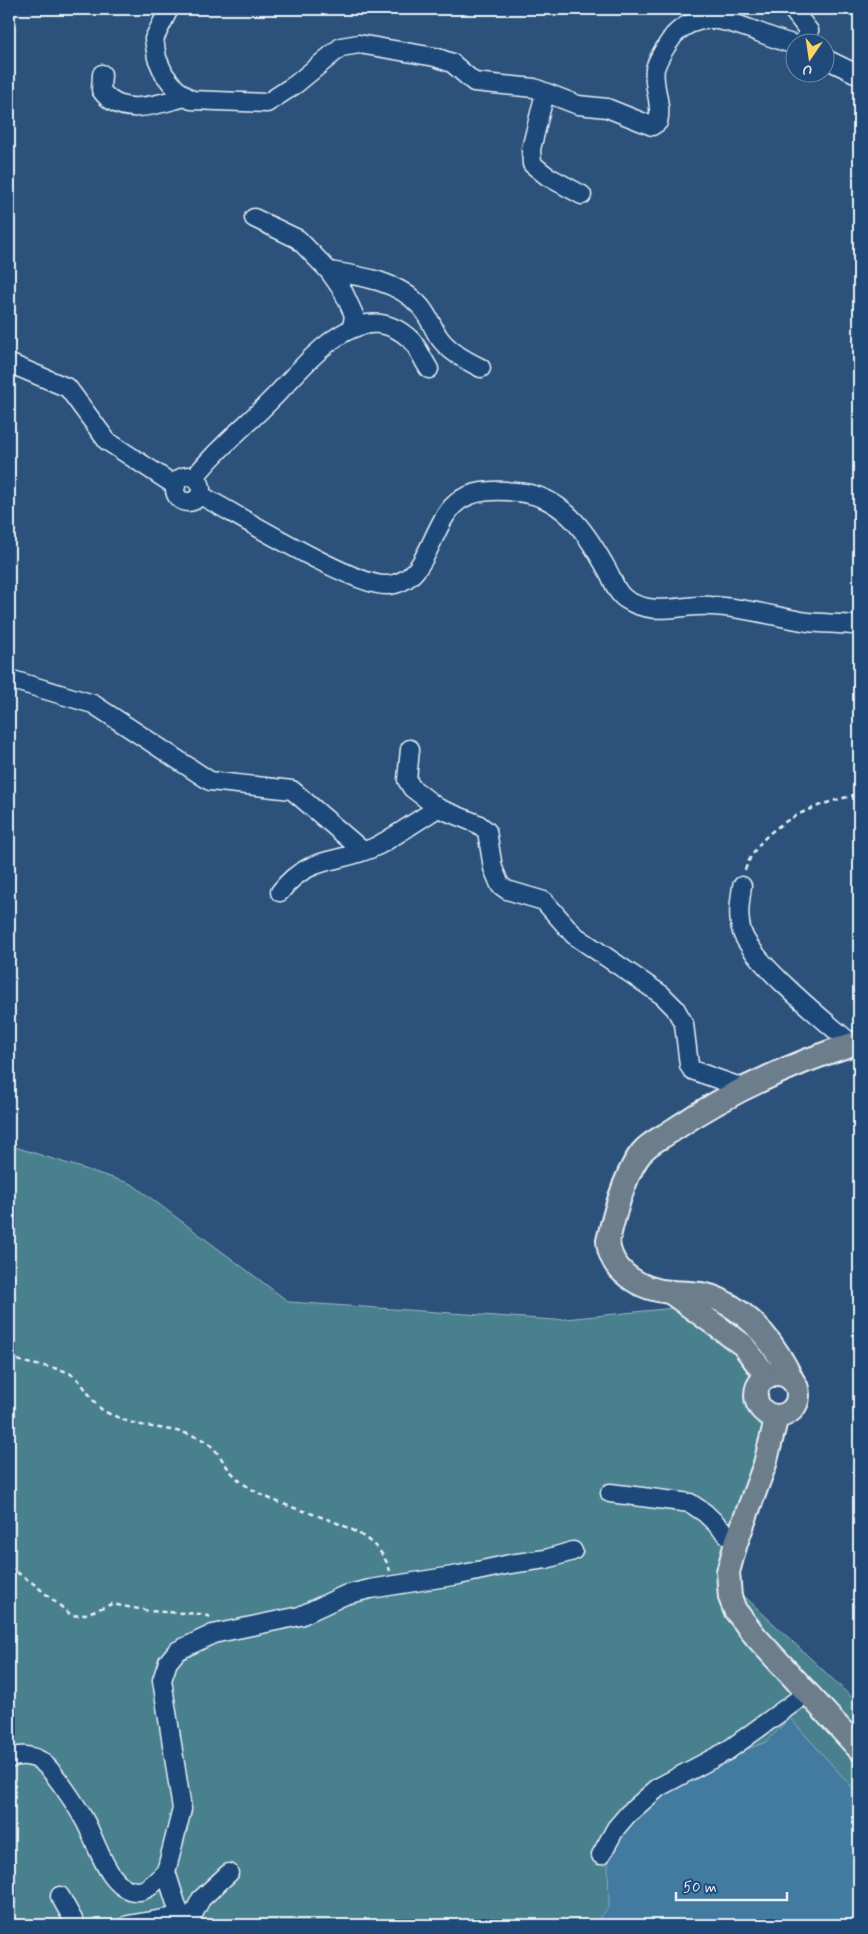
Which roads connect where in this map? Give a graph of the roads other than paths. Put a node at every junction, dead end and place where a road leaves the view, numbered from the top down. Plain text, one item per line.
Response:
1 (169, 9) edge
2 (792, 9) edge
3 (809, 32) edge
4 (786, 41) edge
5 (836, 64) edge
6 (102, 74) dead end
7 (859, 75) edge
8 (545, 93) junction
9 (185, 97) junction
10 (582, 195) dead end
11 (254, 218) dead end
12 (329, 271) junction
13 (352, 328) junction
14 (9, 368) edge
15 (481, 368) dead end
16 (429, 369) dead end
17 (195, 477) junction
18 (176, 486) junction
19 (200, 494) junction
20 (859, 626) edge
21 (9, 679) edge
22 (410, 749) dead end
23 (438, 808) junction
24 (363, 851) junction
25 (742, 886) road end
26 (280, 892) dead end
27 (856, 1043) edge
28 (743, 1088) junction
29 (670, 1292) junction
30 (767, 1377) junction
31 (793, 1381) junction
32 (777, 1416) junction
33 (610, 1493) dead end
34 (736, 1543) junction
35 (573, 1551) dead end
36 (808, 1693) junction
37 (859, 1749) edge
38 (9, 1759) edge
39 (601, 1855) dead end
40 (166, 1872) junction
41 (229, 1873) dead end
42 (60, 1896) dead end
43 (187, 1921) edge
44 (76, 1925) edge
45 (128, 1925) edge

1 - 9 street
2 - 3 street
4 - 8 street
5 - 7 street
6 - 9 street
8 - 9 street
8 - 10 street
11 - 12 street
12 - 13 street
12 - 15 street
13 - 16 street
13 - 17 street
14 - 18 street
17 - 18 street
17 - 19 street
18 - 19 street
19 - 20 street
21 - 24 street
22 - 23 street
23 - 24 street
23 - 28 street
24 - 26 street
25 - 27 street
27 - 28 main road
28 - 29 main road
29 - 30 main road
29 - 31 main road
30 - 31 main road
30 - 32 main road
31 - 32 main road
32 - 34 main road
33 - 34 street
34 - 36 main road
35 - 40 street
36 - 37 main road
36 - 39 street
38 - 40 street
40 - 43 street
41 - 43 street
42 - 44 street
43 - 45 street

